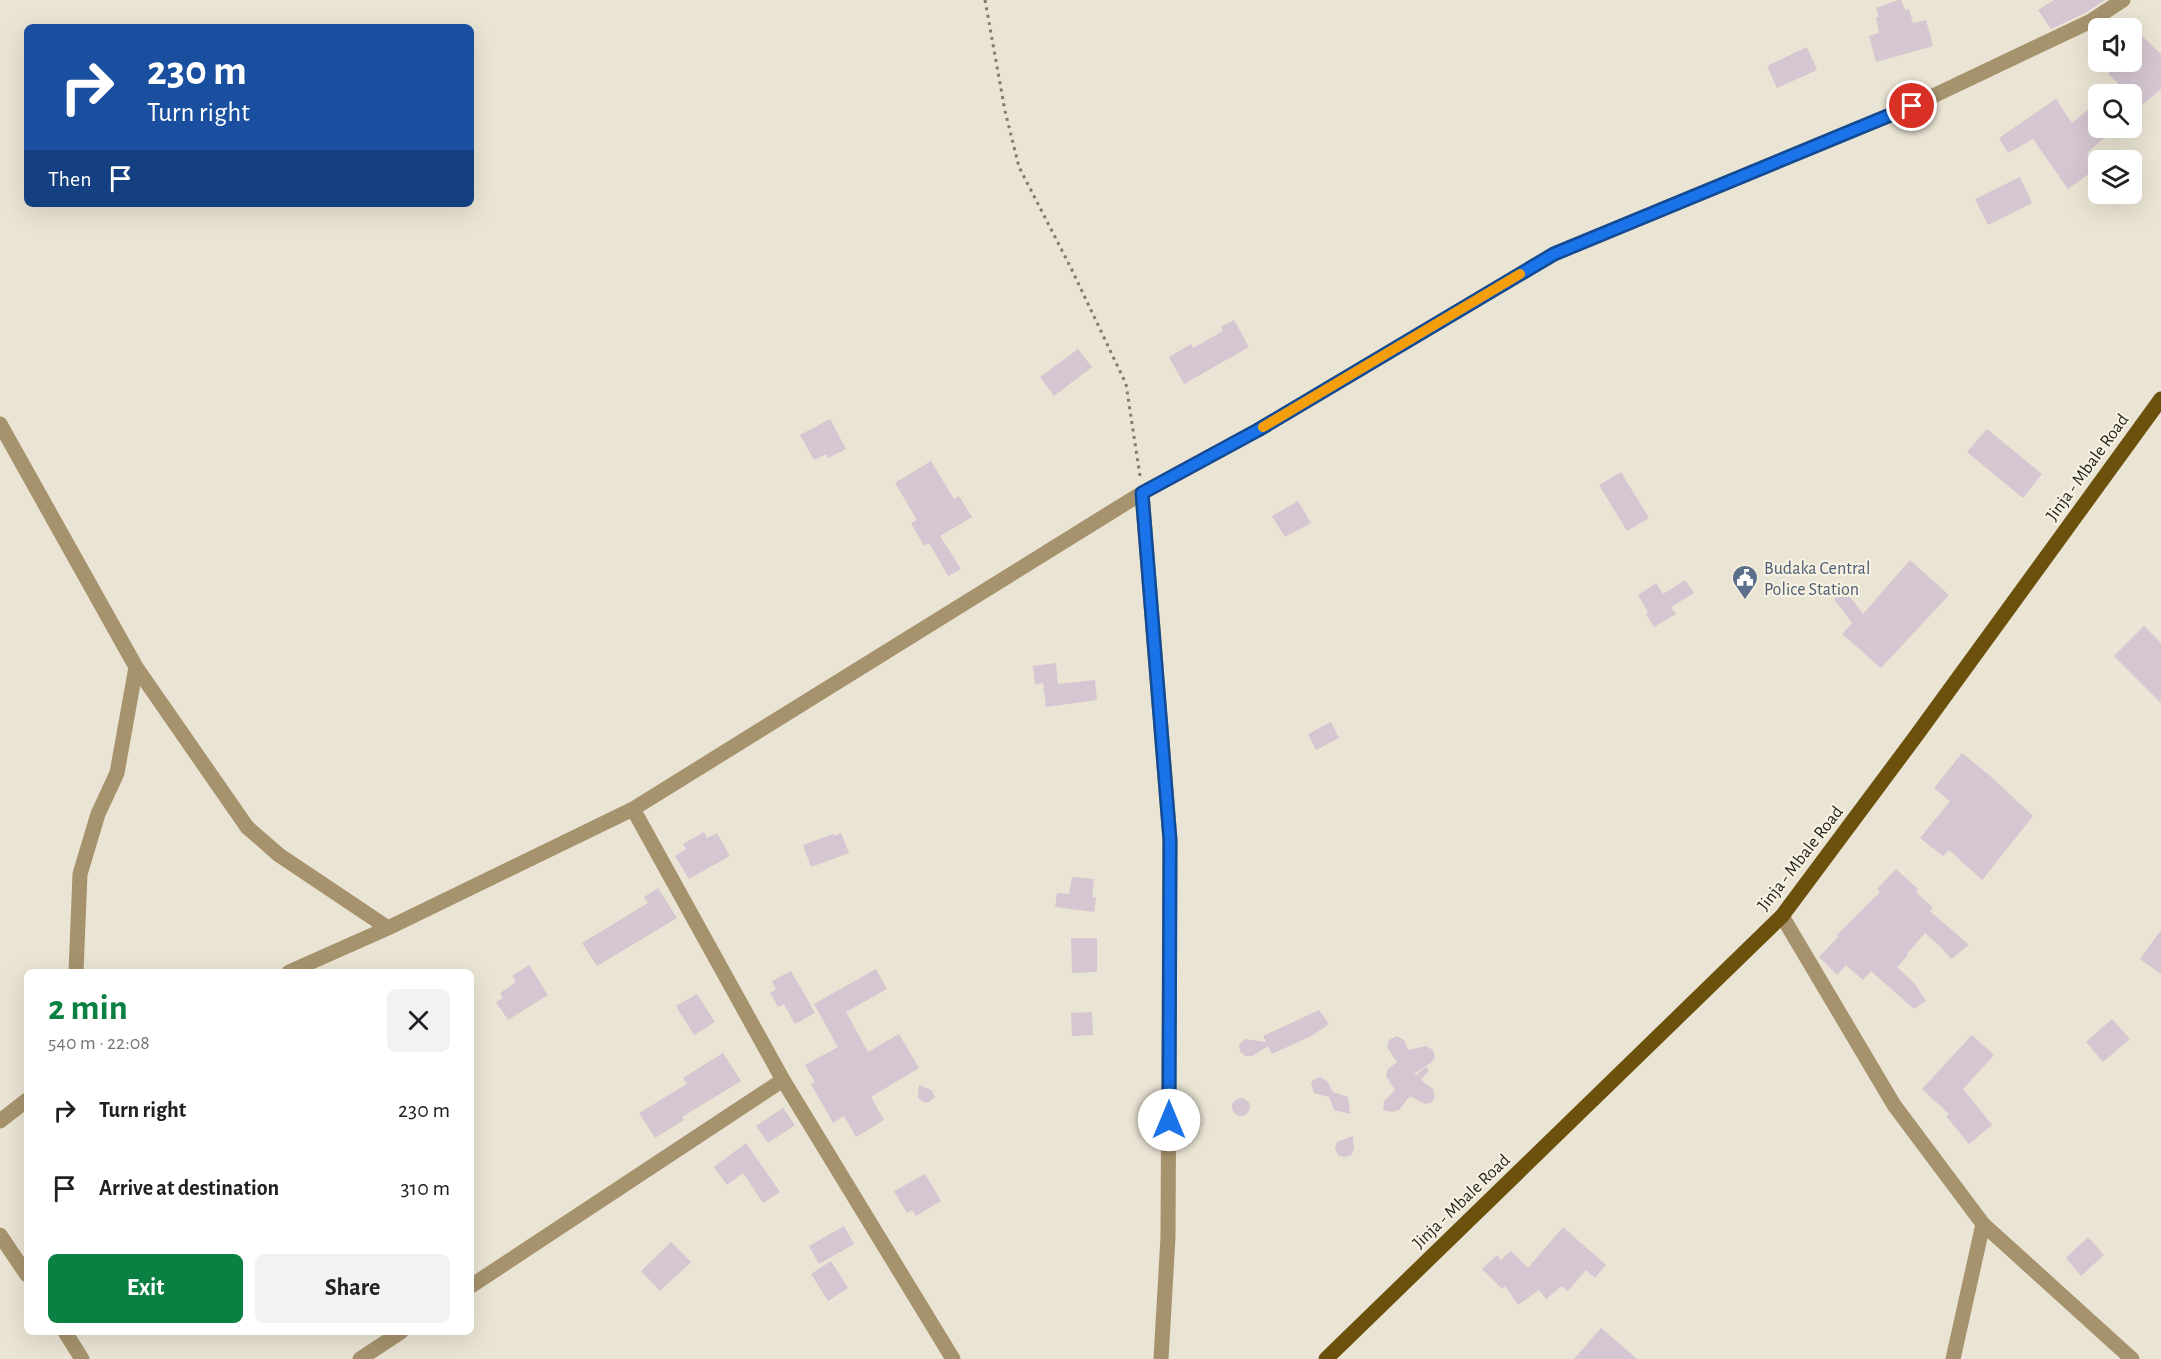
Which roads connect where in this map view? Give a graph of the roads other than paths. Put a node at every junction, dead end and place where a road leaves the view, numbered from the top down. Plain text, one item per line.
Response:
1 (2123, 0) edge
2 (2161, 399) edge
3 (0, 424) edge
4 (1142, 493) junction
5 (136, 667) junction
6 (633, 809) junction
7 (1782, 916) junction
8 (388, 928) junction
9 (76, 969) edge
10 (296, 969) edge
11 (783, 1080) junction
12 (24, 1102) edge
13 (0, 1120) edge
14 (1983, 1224) junction
15 (0, 1234) edge
16 (24, 1270) edge
17 (474, 1284) edge
18 (396, 1335) edge
19 (68, 1336) edge
20 (80, 1359) edge
21 (360, 1359) edge
22 (953, 1359) edge
23 (1161, 1359) edge
24 (1326, 1359) edge
25 (1953, 1359) edge
26 (2132, 1359) edge

1 - 4 street
2 - 7 main road, Jinja - Mbale Road
3 - 5 street
4 - 6 street
4 - 23 street
5 - 8 street
5 - 9 street
6 - 8 street
6 - 11 street
7 - 14 street
7 - 24 main road, Jinja - Mbale Road
8 - 10 street
11 - 17 street
11 - 22 street
12 - 13 street
14 - 25 street
14 - 26 street
15 - 16 street
18 - 21 street
19 - 20 street

